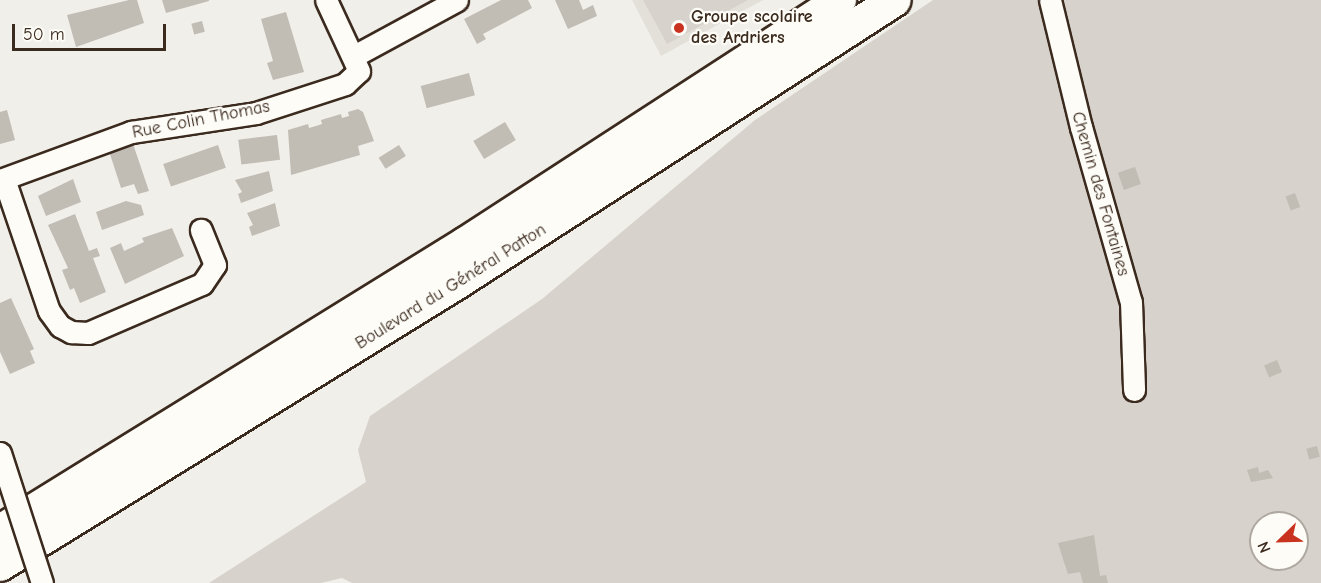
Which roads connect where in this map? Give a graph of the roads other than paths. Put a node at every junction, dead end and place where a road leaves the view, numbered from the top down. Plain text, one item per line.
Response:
1 (326, 0) edge
2 (457, 0) edge
3 (840, 0) edge
4 (895, 0) edge
5 (1050, 0) edge
6 (354, 56) junction
7 (2, 180) edge
8 (201, 230) dead end
9 (1134, 390) dead end
10 (0, 453) edge
11 (0, 531) edge
12 (0, 565) edge
13 (42, 583) edge

1 - 6 street
2 - 6 street
3 - 11 highway, Boulevard du Général Patton
4 - 12 highway, Boulevard du Général Patton
5 - 9 street, Chemin des Fontaines
6 - 7 street, Rue Colin Thomas
7 - 8 street
10 - 13 street, bridge

